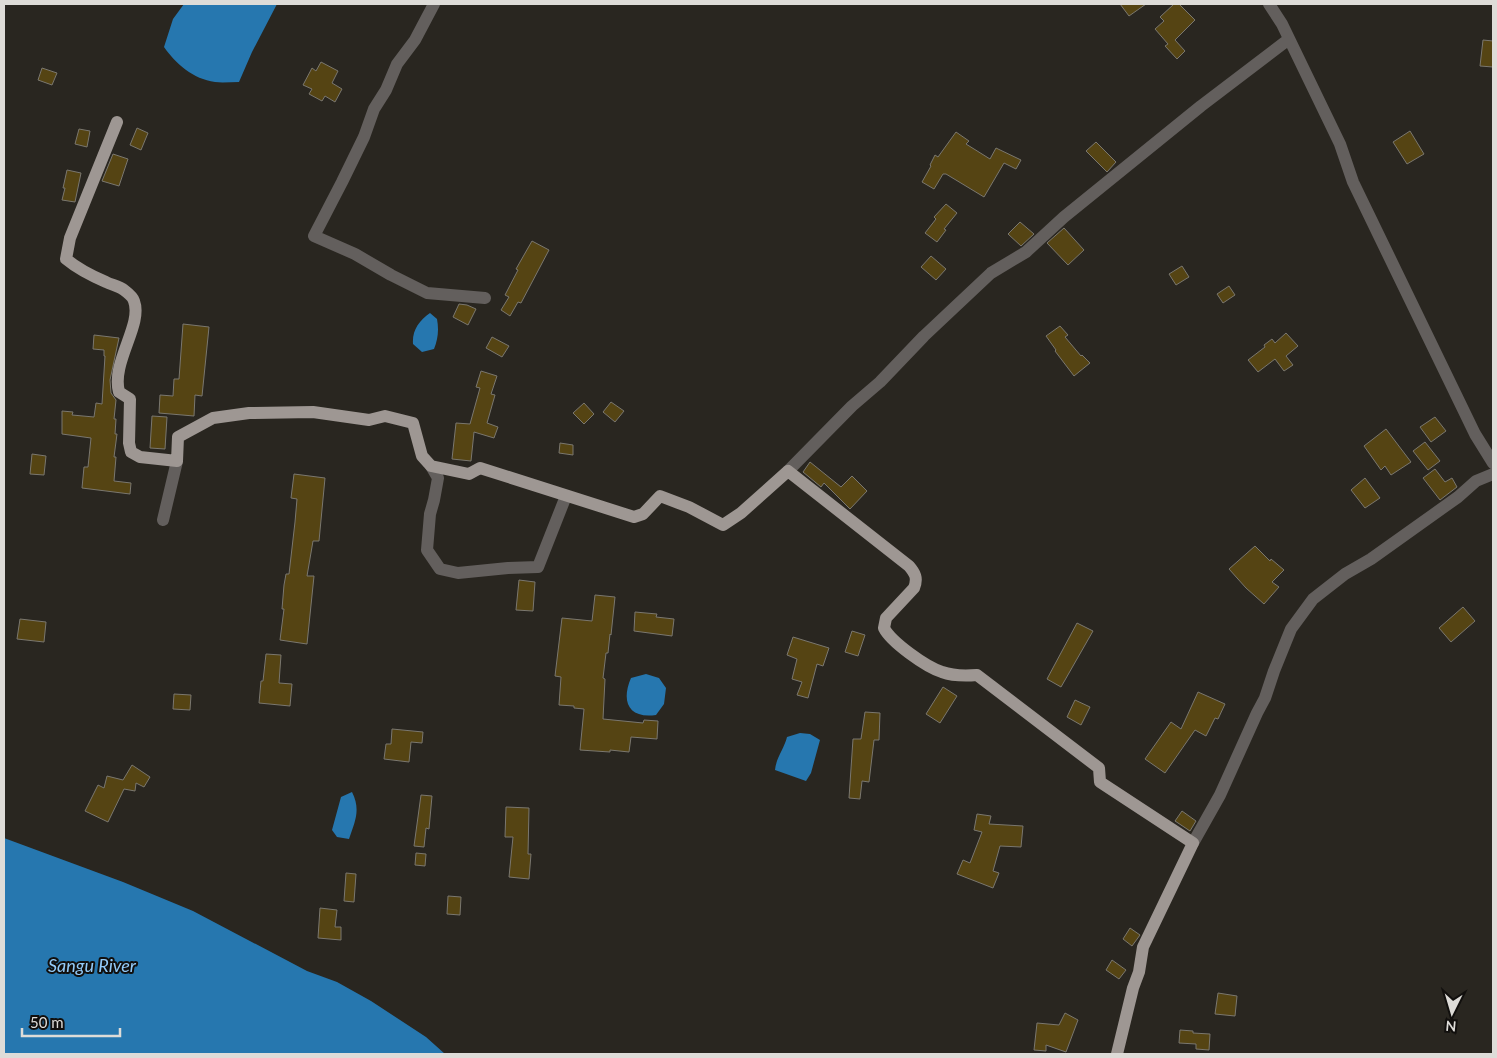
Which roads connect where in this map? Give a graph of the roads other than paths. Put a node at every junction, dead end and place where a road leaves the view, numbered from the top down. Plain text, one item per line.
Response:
1 (434, 4) edge
2 (1268, 4) edge
3 (1289, 39) junction
4 (117, 122) dead end
5 (485, 298) dead end
6 (177, 461) junction
7 (1493, 463) edge
8 (432, 466) junction
9 (788, 471) junction
10 (1493, 474) edge
11 (566, 496) junction
12 (163, 520) dead end
13 (1193, 843) junction
14 (1117, 1054) edge

1 - 5 street
2 - 3 street
3 - 7 street
3 - 9 street
4 - 6 main road
6 - 8 main road
6 - 12 street
8 - 11 main road
8 - 11 street
9 - 11 main road
9 - 13 main road
10 - 13 street
13 - 14 main road

